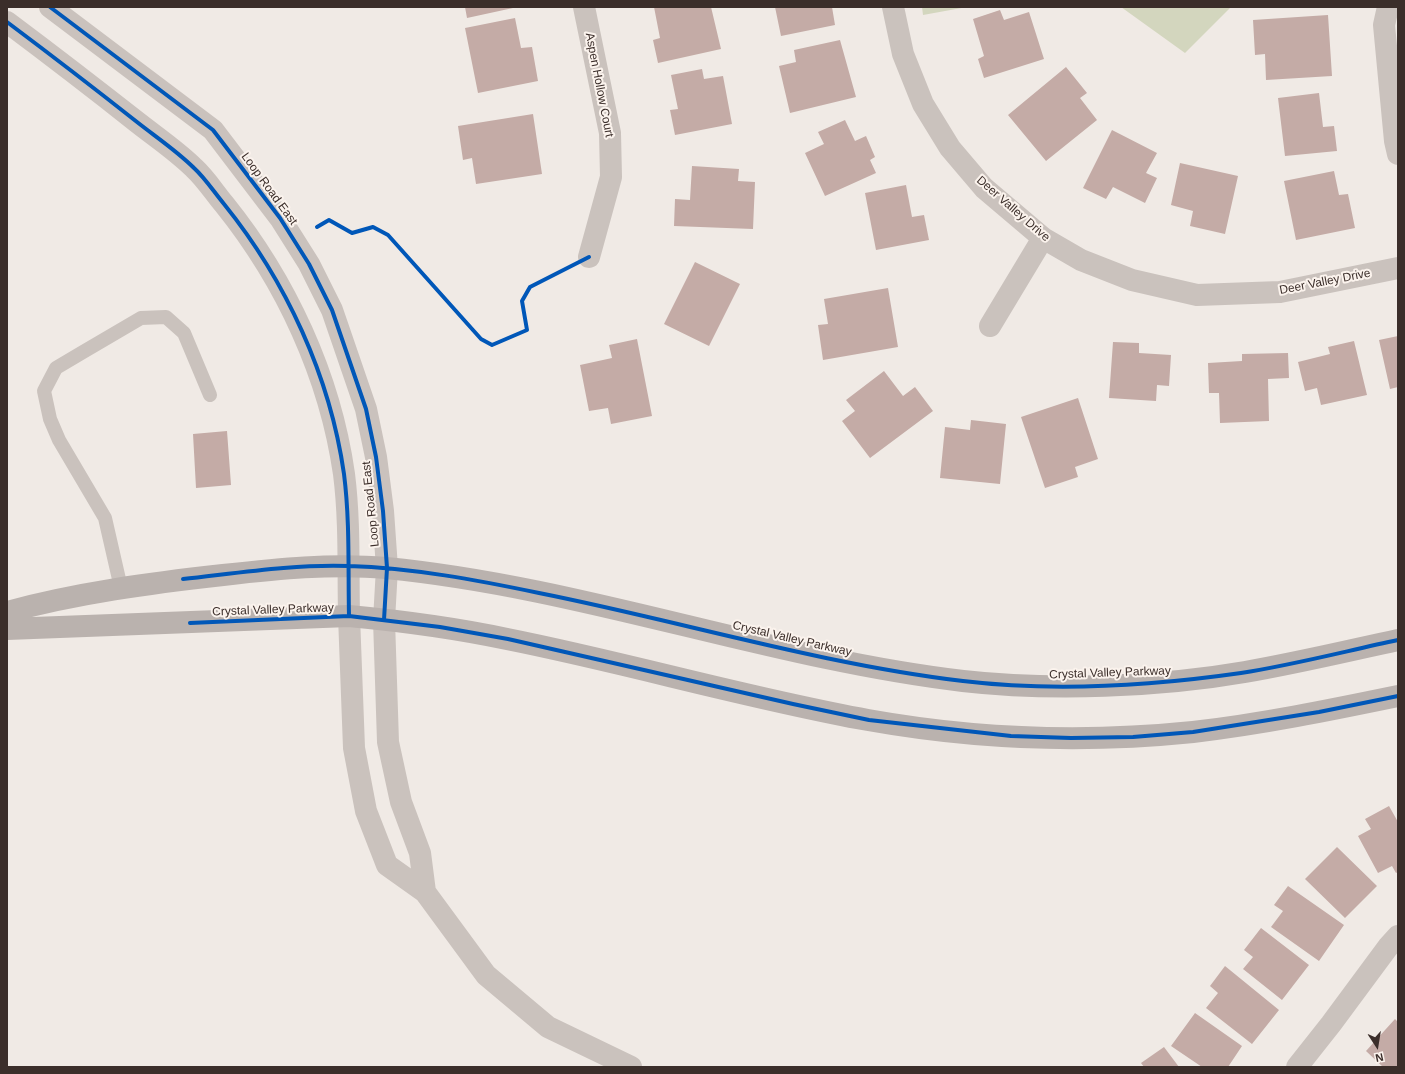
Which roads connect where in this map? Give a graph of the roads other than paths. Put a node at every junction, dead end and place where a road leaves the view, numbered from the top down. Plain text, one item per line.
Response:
1 (50, 7) edge
2 (584, 7) edge
3 (893, 7) edge
4 (1388, 7) edge
5 (7, 22) edge
6 (1398, 154) edge
7 (1043, 238) junction
8 (589, 257) dead end
9 (1398, 268) edge
10 (990, 326) dead end
11 (210, 395) dead end
12 (348, 566) junction
13 (387, 568) junction
14 (121, 588) junction
15 (7, 612) edge
16 (349, 616) junction
17 (384, 620) junction
18 (7, 630) edge
19 (1398, 640) edge
20 (1398, 696) edge
21 (425, 892) junction
22 (1398, 936) edge
23 (631, 1067) edge
24 (1297, 1067) edge

1 - 13 street, Loop Road East
2 - 8 street, Aspen Hollow Court
3 - 7 street, Deer Valley Drive
4 - 6 street
5 - 12 street, Loop Road East
7 - 9 street, Deer Valley Drive
7 - 10 street
11 - 14 lane
12 - 13 main road, Crystal Valley Parkway
12 - 14 main road, Crystal Valley Parkway
12 - 16 street, Loop Road East
13 - 17 street, Loop Road East
13 - 19 main road, Crystal Valley Parkway
14 - 15 main road, Crystal Valley Parkway
16 - 17 main road, Crystal Valley Parkway
16 - 18 main road, Crystal Valley Parkway
16 - 21 street, Loop Road East
17 - 20 main road, Crystal Valley Parkway
17 - 21 street, Loop Road East
21 - 23 street
22 - 24 street

